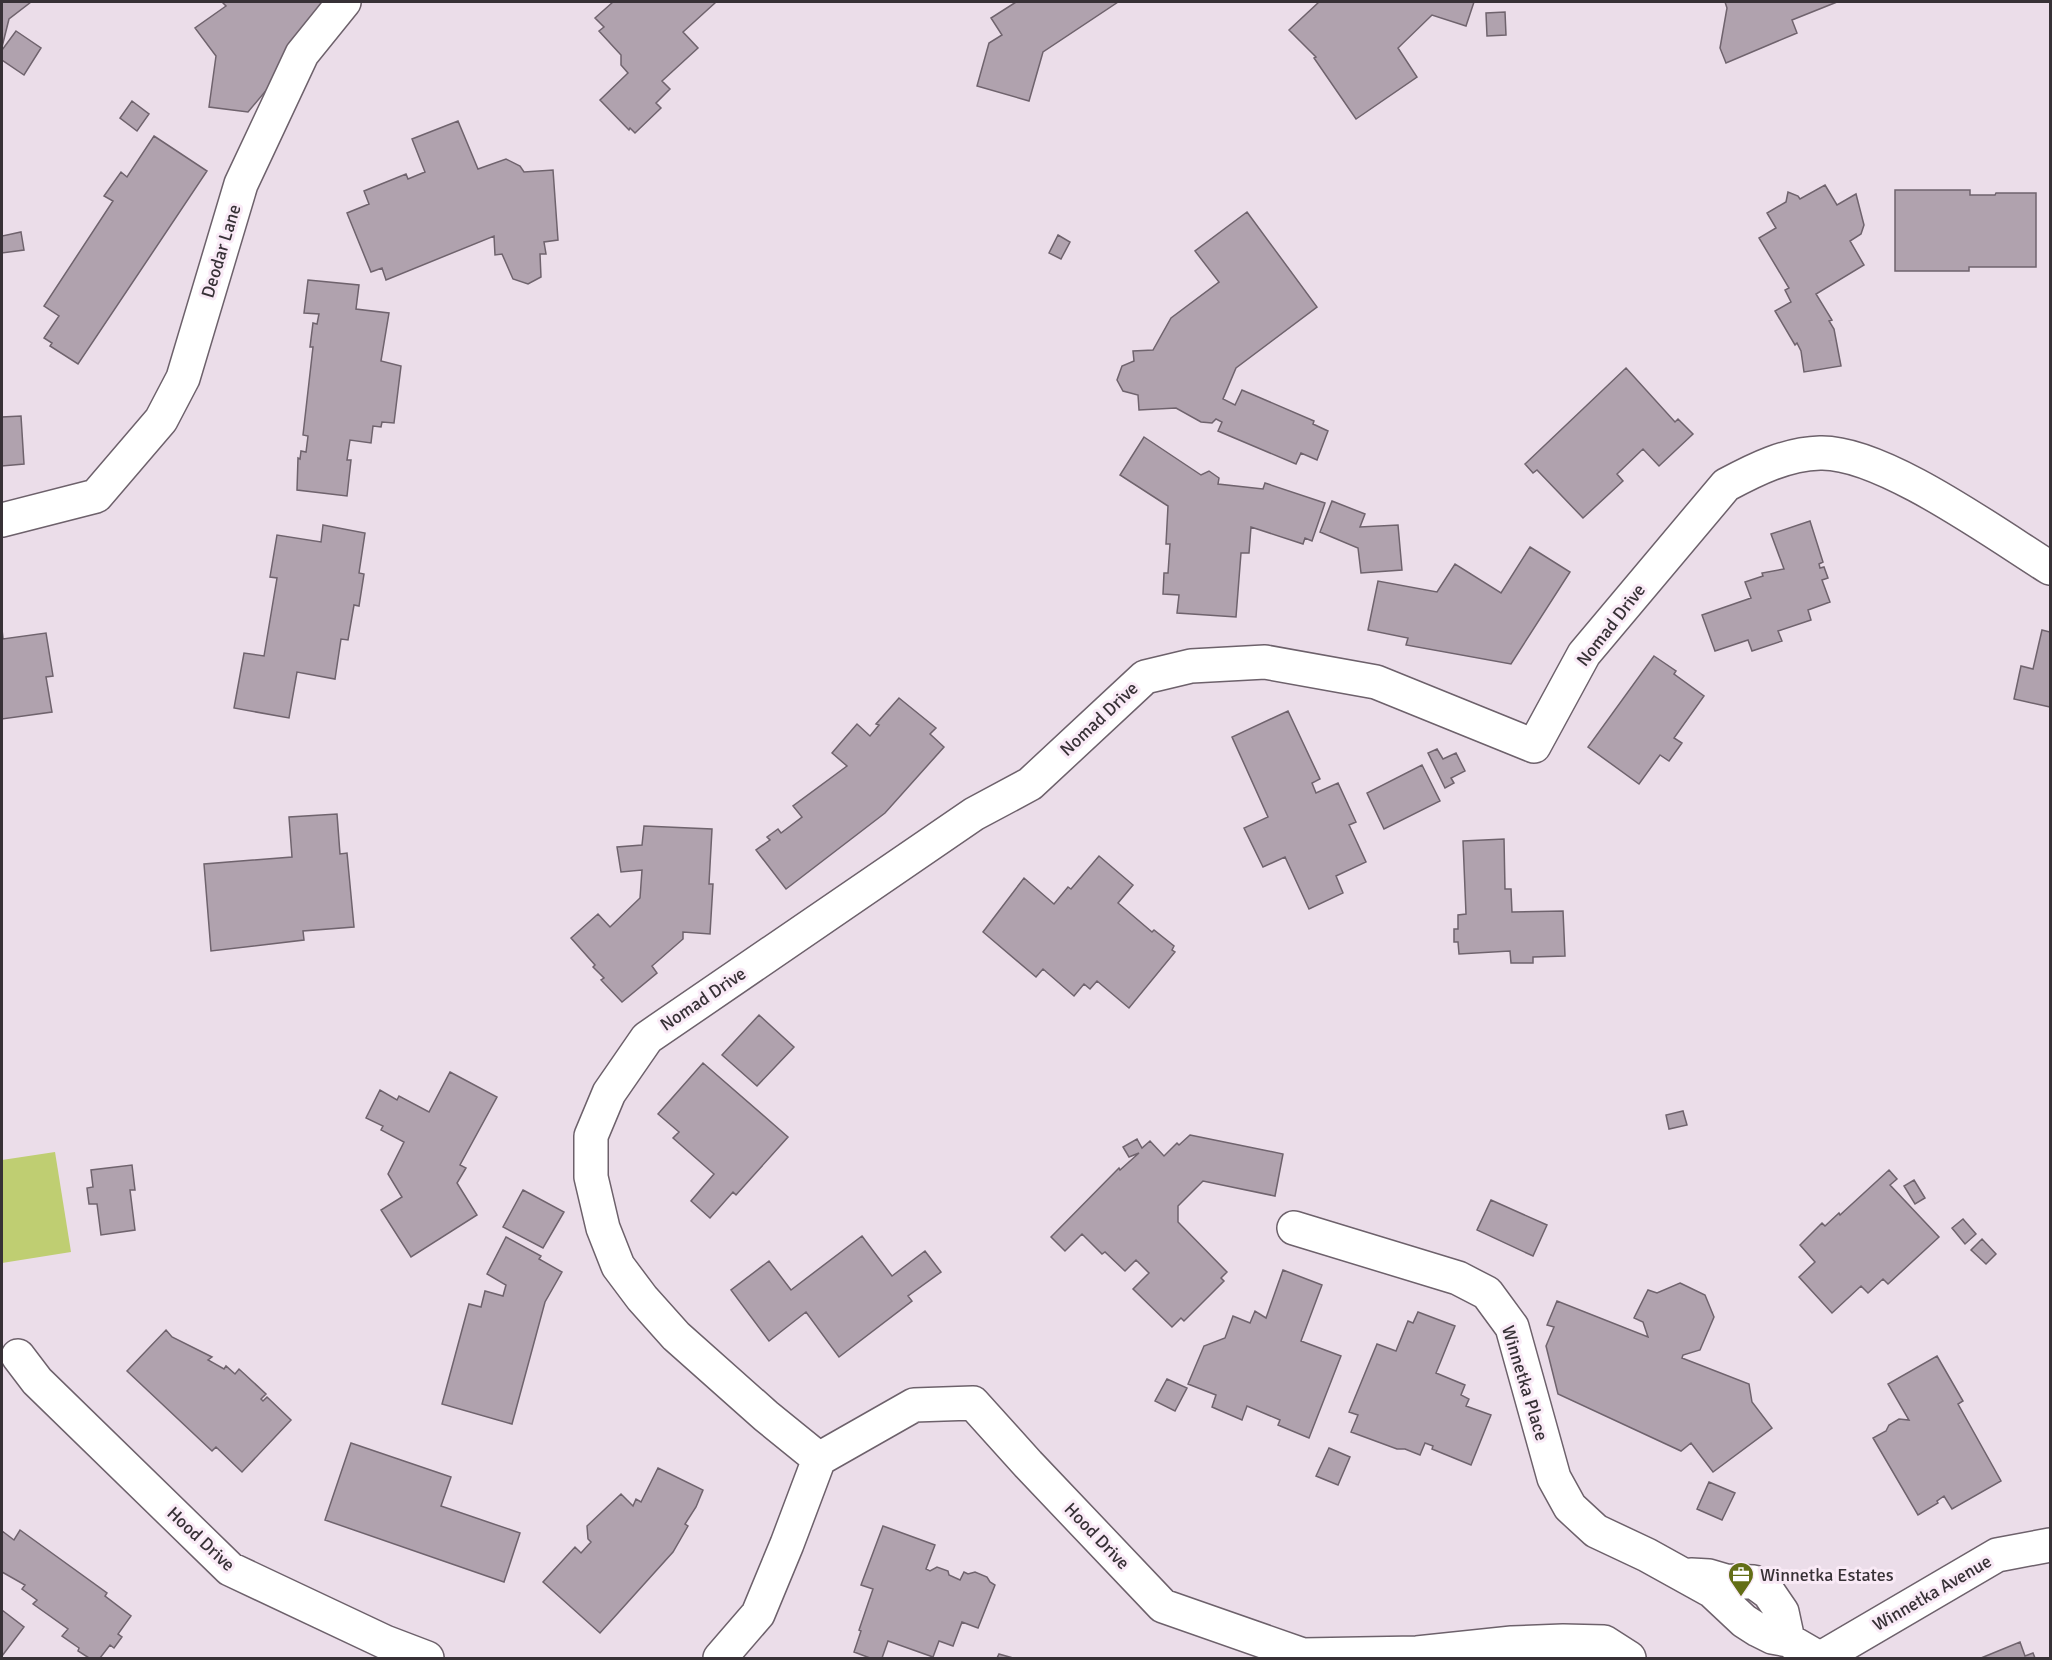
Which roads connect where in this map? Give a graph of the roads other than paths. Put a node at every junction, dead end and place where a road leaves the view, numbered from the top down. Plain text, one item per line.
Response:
1 (344, 2) edge
2 (2, 520) edge
3 (2050, 568) edge
4 (1294, 1228) dead end
5 (18, 1356) dead end
6 (819, 1459) junction
7 (2050, 1545) edge
8 (427, 1659) edge
9 (720, 1659) edge
10 (1629, 1659) edge
11 (1820, 1659) edge

1 - 2 street, Deodar Lane
3 - 6 street, Nomad Drive
4 - 11 street, Winnetka Place
5 - 8 street, Hood Drive
6 - 9 street
6 - 10 street, Hood Drive
7 - 11 street, Winnetka Avenue

